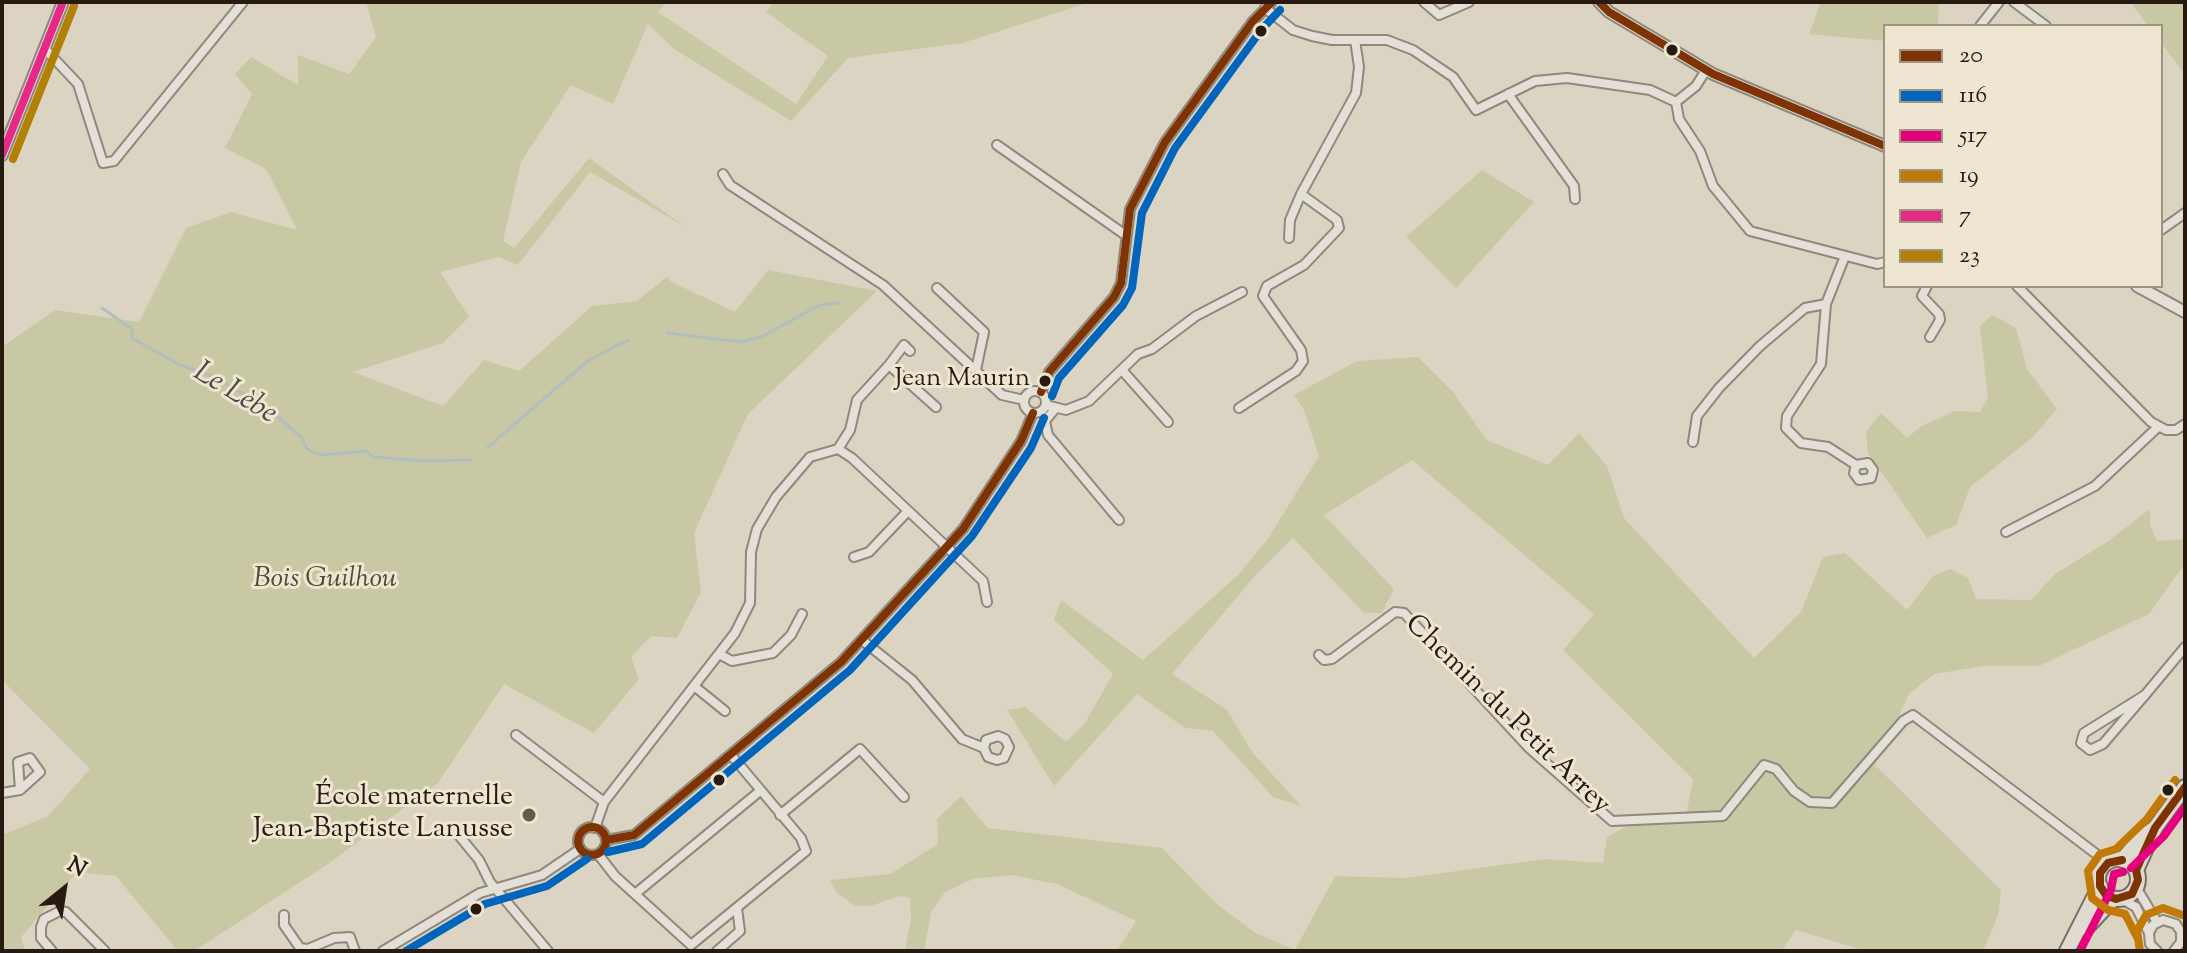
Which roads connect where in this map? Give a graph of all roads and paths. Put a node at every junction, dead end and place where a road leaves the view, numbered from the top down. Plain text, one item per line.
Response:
1 (63, 2) edge
2 (243, 2) edge
3 (1424, 2) edge
4 (1469, 2) edge
5 (1599, 2) edge
6 (1999, 2) edge
7 (2014, 2) edge
8 (1268, 5) edge
9 (1982, 24) edge
10 (2040, 24) edge
11 (1355, 40) junction
12 (45, 49) junction
13 (1706, 70) junction
14 (1508, 94) junction
15 (1676, 102) junction
16 (997, 145) dead end
17 (1883, 145) edge
18 (2, 155) edge
19 (723, 174) dead end
20 (1301, 194) junction
21 (1575, 199) dead end
22 (2185, 213) edge
23 (2163, 229) edge
24 (1124, 234) junction
25 (1289, 238) dead end
26 (1845, 256) junction
27 (1883, 262) edge
28 (937, 288) dead end
29 (1926, 288) edge
30 (2019, 288) edge
31 (2141, 288) edge
32 (1242, 292) dead end
33 (1826, 304) junction
34 (2185, 312) edge
35 (1930, 337) dead end
36 (910, 351) dead end
37 (889, 365) junction
38 (976, 370) junction
39 (1122, 370) junction
40 (1041, 392) junction
41 (1024, 400) junction
42 (936, 407) dead end
43 (1050, 407) junction
44 (1239, 408) dead end
45 (1033, 413) junction
46 (1168, 422) dead end
47 (2185, 424) edge
48 (2158, 427) junction
49 (1693, 442) dead end
50 (838, 449) junction
51 (1856, 465) dead end
52 (908, 511) junction
53 (1119, 520) dead end
54 (2006, 532) dead end
55 (947, 549) junction
56 (854, 557) dead end
57 (987, 602) dead end
58 (802, 614) dead end
59 (862, 640) junction
60 (2185, 647) edge
61 (719, 654) junction
62 (1319, 655) dead end
63 (694, 686) junction
64 (2145, 695) junction
65 (725, 711) dead end
66 (516, 735) dead end
67 (984, 748) dead end
68 (732, 756) junction
69 (2185, 787) edge
70 (20, 790) dead end
71 (760, 791) junction
72 (2, 793) edge
73 (904, 797) dead end
74 (604, 802) junction
75 (780, 815) junction
76 (452, 827) dead end
77 (595, 828) junction
78 (2155, 828) junction
79 (606, 840) junction
80 (580, 849) junction
81 (598, 854) junction
82 (2115, 862) junction
83 (2136, 870) junction
84 (496, 886) junction
85 (2100, 886) junction
86 (2136, 887) junction
87 (635, 894) junction
88 (2117, 899) junction
89 (737, 908) junction
90 (284, 915) dead end
91 (2157, 922) junction
92 (2149, 933) junction
93 (694, 948) edge
94 (52, 951) edge
95 (105, 951) edge
96 (355, 951) edge
97 (383, 951) edge
98 (548, 951) edge
99 (717, 951) edge
100 (2068, 951) edge
101 (2157, 951) edge
102 (2174, 951) edge

1 - 12 street
2 - 12 street
3 - 4 street
5 - 13 street
6 - 9 street
7 - 10 street
8 - 11 street
8 - 24 street
11 - 14 street
11 - 20 street
12 - 18 street
13 - 15 street
13 - 17 street
14 - 15 street
14 - 21 street
15 - 26 street
16 - 24 street
19 - 38 street
20 - 25 street
20 - 44 street
22 - 23 street
24 - 40 street
26 - 27 street
26 - 33 street
28 - 38 street
29 - 35 street
30 - 48 street
31 - 34 street
32 - 39 street
33 - 49 street
33 - 51 street
36 - 37 street
37 - 42 street
37 - 50 street
38 - 41 street
39 - 43 street
39 - 46 street
40 - 41 street
40 - 43 street
41 - 45 street
43 - 45 street
43 - 53 street
45 - 55 street
47 - 48 street
48 - 54 street
50 - 52 street
50 - 61 street
52 - 55 street
52 - 56 street
55 - 57 street
55 - 59 street
58 - 61 street
59 - 67 street
59 - 68 street
60 - 64 street
61 - 63 street
62 - 82 street, Chemin du Petit Arrey
63 - 65 street
63 - 74 street
64 - 64 street
66 - 74 street
68 - 71 street
68 - 79 street
69 - 78 main road
70 - 72 street
71 - 75 street
71 - 87 street
73 - 75 street
74 - 77 street
75 - 89 street
76 - 84 street
77 - 79 street
77 - 80 street
78 - 82 main road
78 - 83 main road
79 - 81 street
80 - 81 street
80 - 84 street
81 - 87 street
82 - 83 main road
82 - 85 main road
83 - 86 main road
84 - 97 street
84 - 98 street
85 - 88 main road
85 - 100 main road
86 - 88 main road
86 - 91 street
87 - 93 street
88 - 92 street
88 - 100 main road
89 - 93 street
89 - 99 street
90 - 96 street
91 - 92 street
91 - 102 street
92 - 101 street
94 - 95 street

